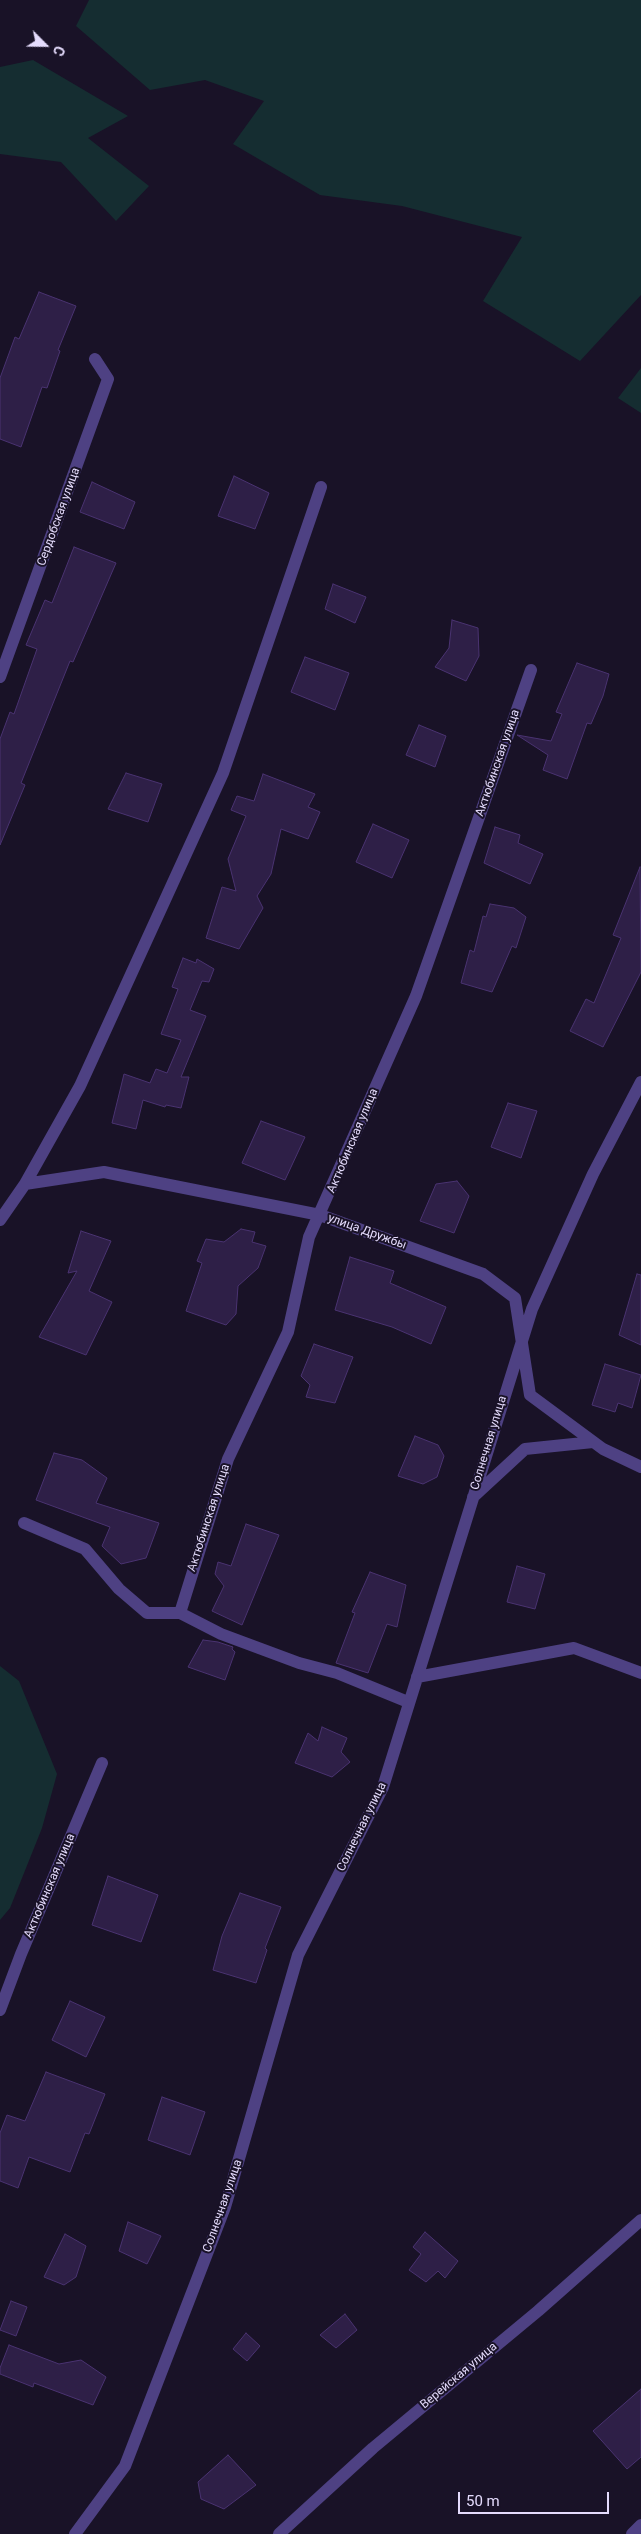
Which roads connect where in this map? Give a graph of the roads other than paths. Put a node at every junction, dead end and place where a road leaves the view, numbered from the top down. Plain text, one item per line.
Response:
1 (95, 359) dead end
2 (321, 488) dead end
3 (531, 670) dead end
4 (0, 677) edge
5 (641, 1082) edge
6 (25, 1184) junction
7 (320, 1215) junction
8 (0, 1220) edge
9 (520, 1340) junction
10 (593, 1442) junction
11 (641, 1467) edge
12 (472, 1499) junction
13 (24, 1524) dead end
14 (180, 1613) junction
15 (641, 1673) edge
16 (417, 1677) junction
17 (408, 1702) junction
18 (102, 1763) dead end
19 (0, 2010) edge
20 (641, 2220) edge
21 (641, 2526) edge
22 (75, 2534) edge
23 (278, 2534) edge
24 (632, 2534) edge

1 - 4 street, Сердобская улица
2 - 6 street
3 - 7 street, Актюбинская улица
5 - 9 street, Солнечная улица
6 - 7 street, улица Дружбы
6 - 8 street
7 - 9 street, улица Дружбы
7 - 14 street, Актюбинская улица
9 - 10 street, улица Дружбы
9 - 12 street, Солнечная улица
10 - 11 street, улица Дружбы
10 - 12 street
12 - 16 street, Солнечная улица
13 - 14 street
14 - 17 street
15 - 16 street
16 - 17 street, Солнечная улица
17 - 22 street, Солнечная улица
18 - 19 street, Актюбинская улица
20 - 23 street, Верейская улица
21 - 24 street

